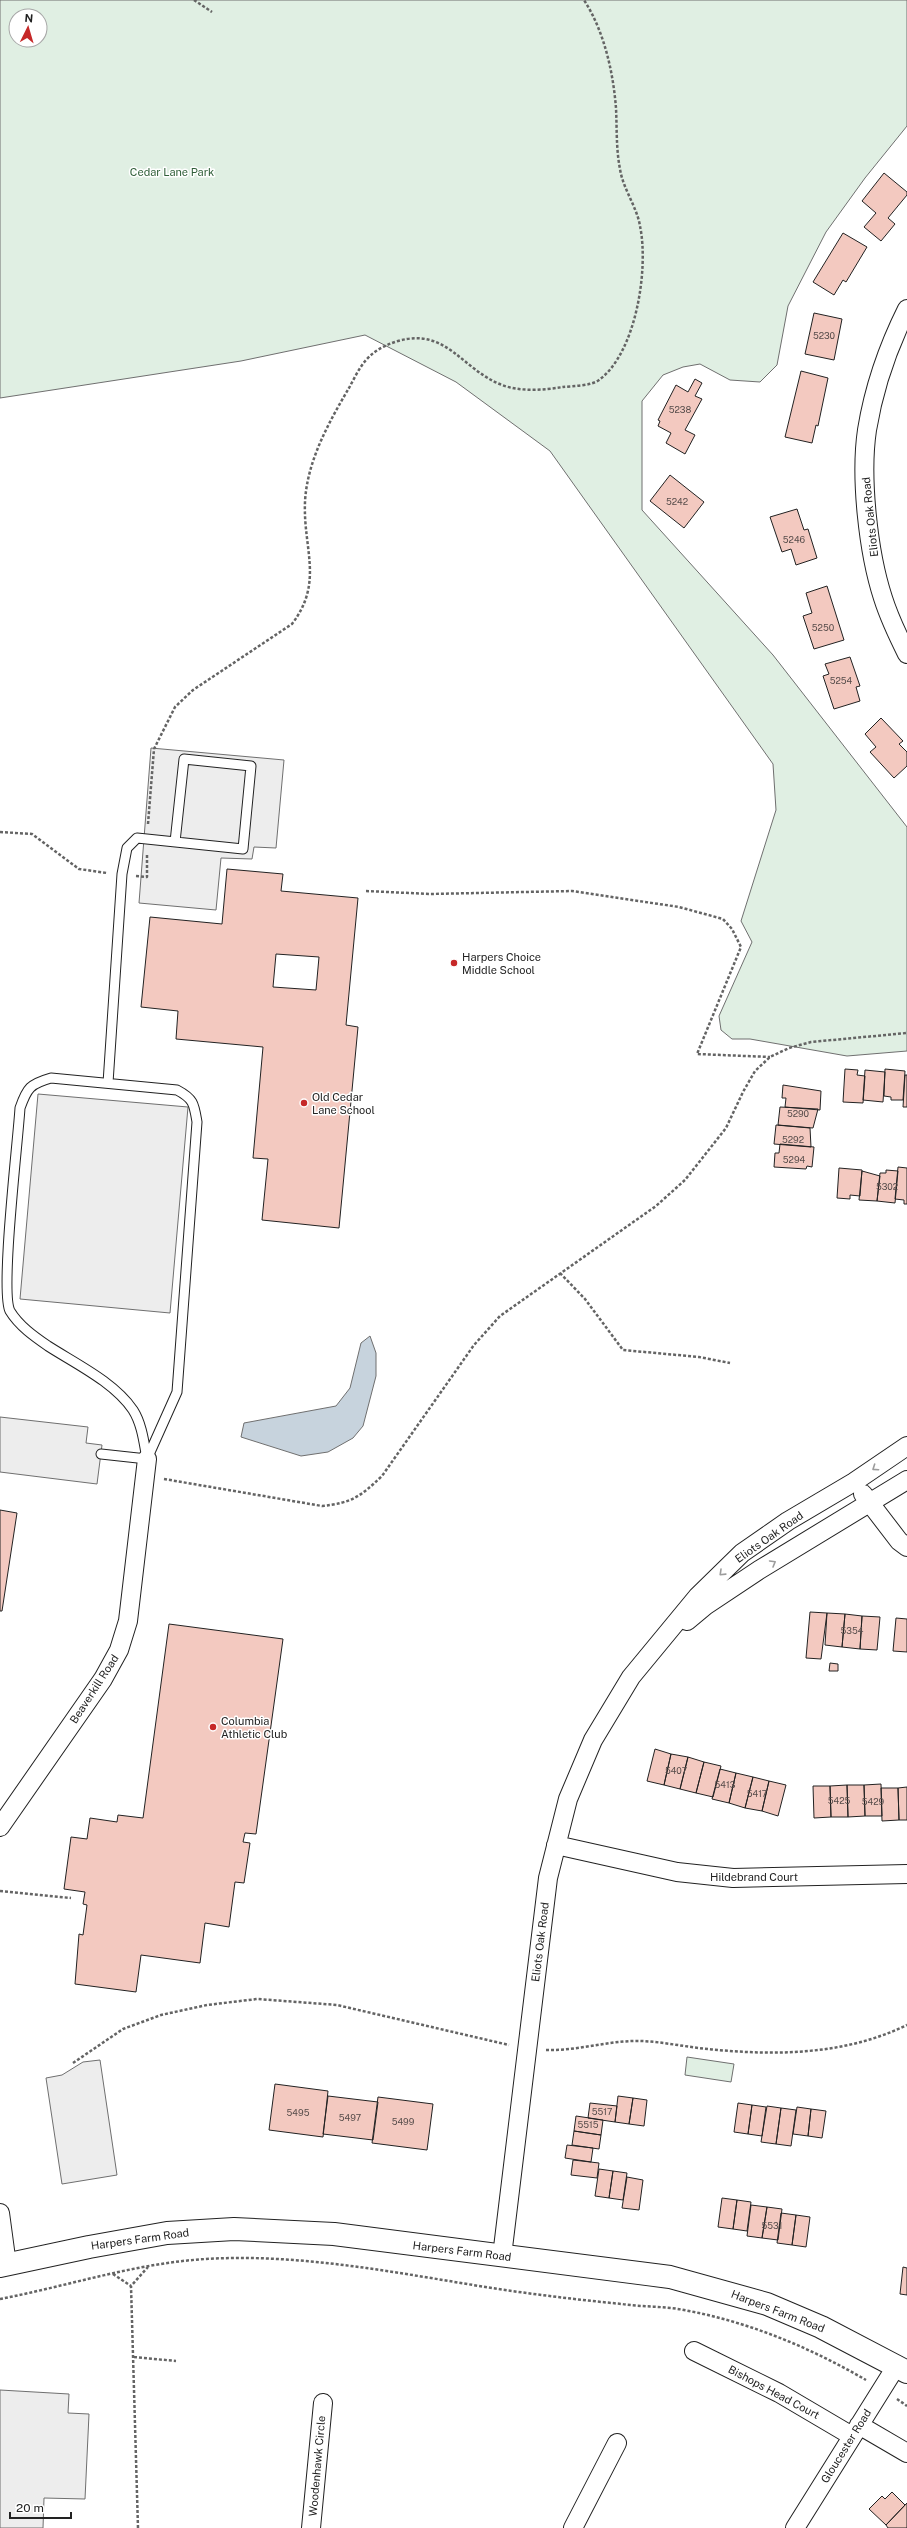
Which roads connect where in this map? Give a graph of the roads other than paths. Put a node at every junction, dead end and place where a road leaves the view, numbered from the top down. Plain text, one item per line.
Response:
1 (907, 309) edge
2 (907, 654) edge
3 (175, 842) junction
4 (108, 1083) junction
5 (907, 1446) edge
6 (101, 1454) dead end
7 (146, 1468) junction
8 (907, 1480) edge
9 (854, 1482) junction
10 (870, 1503) junction
11 (907, 1547) edge
12 (652, 1652) junction
13 (1, 1824) edge
14 (556, 1845) junction
15 (907, 1874) edge
16 (0, 2213) edge
17 (502, 2256) junction
18 (3, 2266) edge
19 (694, 2351) dead end
20 (902, 2368) edge
21 (323, 2403) dead end
22 (855, 2431) junction
23 (617, 2443) dead end
24 (907, 2453) edge
25 (311, 2528) edge
26 (573, 2528) edge
27 (795, 2528) edge

1 - 2 street, Eliots Oak Road
3 - 3 lane
3 - 4 lane
4 - 7 lane
4 - 7 lane
5 -> 9 street, Eliots Oak Road
6 - 7 lane
7 - 13 street, Beaverkill Road
8 - 10 street, Eliots Oak Road
9 - 10 street
9 -> 12 street, Eliots Oak Road
10 - 11 street
12 -> 10 street, Eliots Oak Road
12 - 14 street, Eliots Oak Road
14 - 15 street, Hildebrand Court
14 - 17 street, Eliots Oak Road
16 - 18 street
17 - 18 main road, Harpers Farm Road
17 - 20 main road, Harpers Farm Road
19 - 22 street, Bishops Head Court
20 - 22 street, Gloucester Road
21 - 25 street, Woodenhawk Circle
22 - 24 street, Bishops Head Court
22 - 27 street, Gloucester Road
23 - 26 street

